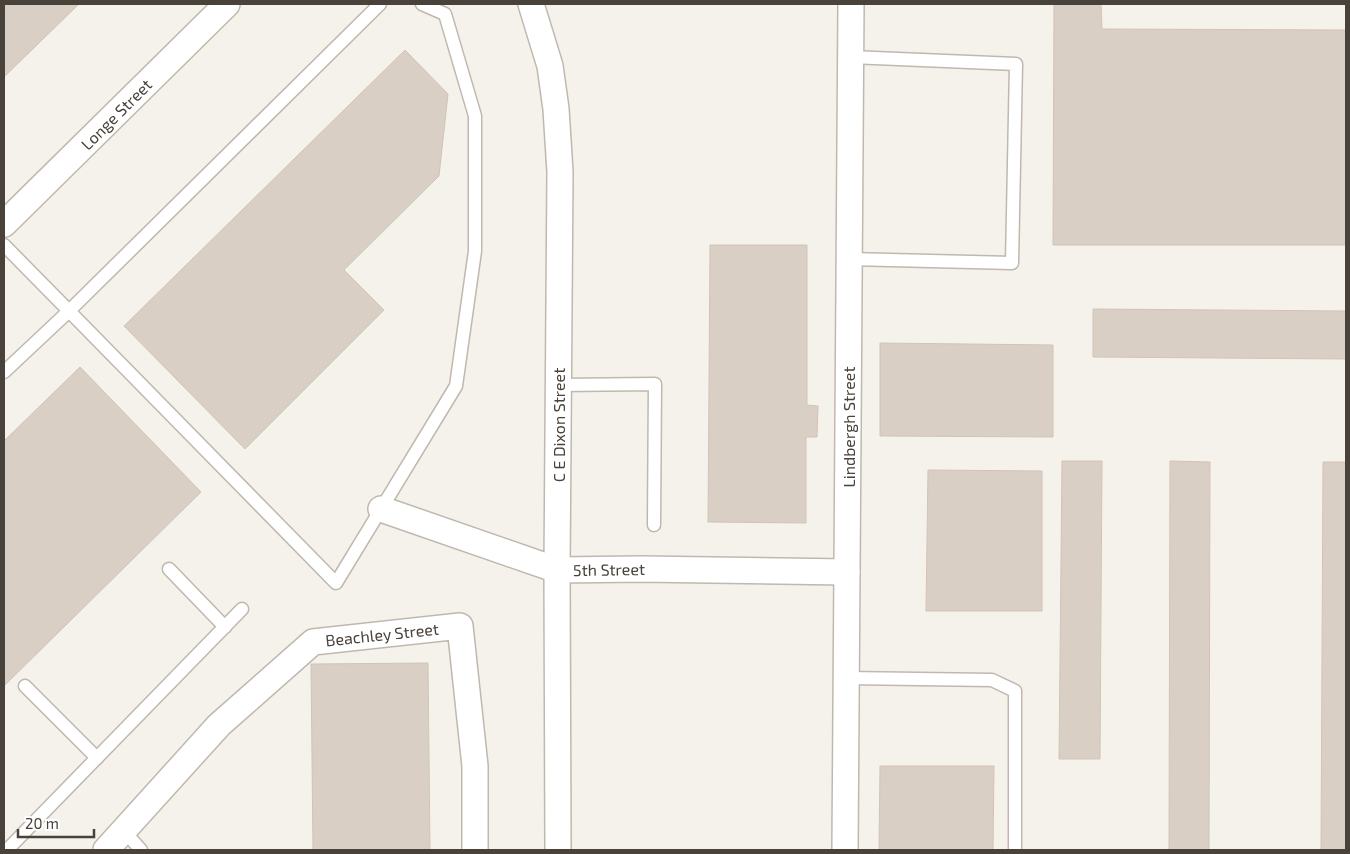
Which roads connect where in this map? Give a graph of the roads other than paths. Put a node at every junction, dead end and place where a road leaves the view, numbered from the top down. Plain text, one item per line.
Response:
1 (228, 4) edge
2 (380, 4) edge
3 (422, 4) edge
4 (531, 4) edge
5 (851, 4) edge
6 (851, 57) junction
7 (4, 224) edge
8 (4, 245) edge
9 (849, 259) junction
10 (69, 311) junction
11 (4, 372) edge
12 (558, 384) junction
13 (382, 509) junction
14 (654, 525) dead end
15 (169, 569) dead end
16 (557, 570) junction
17 (847, 572) junction
18 (242, 609) dead end
19 (224, 627) junction
20 (846, 678) junction
21 (25, 686) dead end
22 (97, 758) junction
23 (124, 831) junction
24 (7, 850) edge
25 (106, 850) edge
26 (141, 850) edge
27 (475, 850) edge
28 (558, 850) edge
29 (845, 850) edge
30 (1015, 850) edge

1 - 7 street, Longe Street
2 - 10 lane
3 - 13 lane
4 - 12 street, C E Dixon Street
5 - 6 street, Lindbergh Street
6 - 9 street, Lindbergh Street
6 - 9 lane
8 - 10 lane
9 - 17 street, Lindbergh Street
10 - 11 lane
10 - 13 lane
12 - 14 lane
12 - 16 street, C E Dixon Street
13 - 16 street, 5th Street
15 - 19 lane
16 - 17 street, 5th Street
16 - 28 street, C E Dixon Street
17 - 20 street, Lindbergh Street
18 - 19 lane
19 - 22 lane
20 - 29 street, Lindbergh Street
20 - 30 lane
21 - 22 lane
22 - 24 lane
23 - 25 street, Beachley Street
23 - 26 lane
23 - 27 street, Beachley Street

